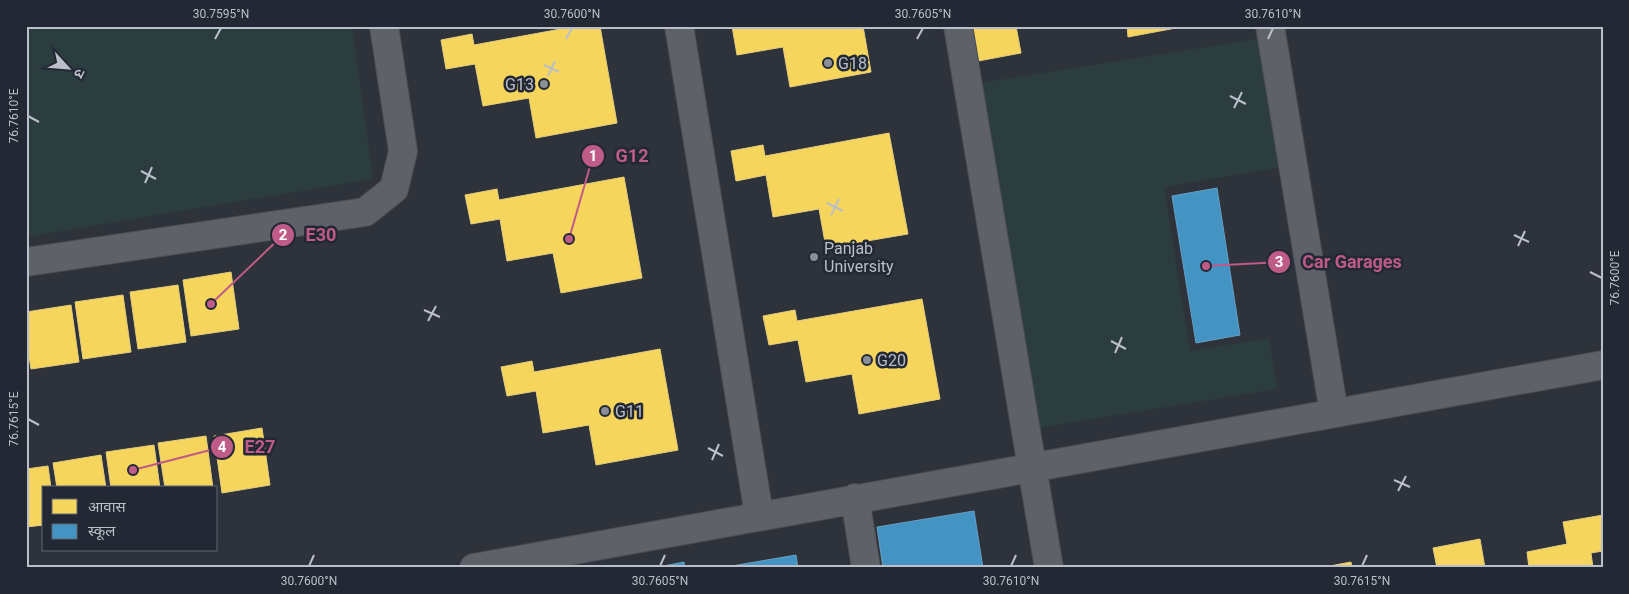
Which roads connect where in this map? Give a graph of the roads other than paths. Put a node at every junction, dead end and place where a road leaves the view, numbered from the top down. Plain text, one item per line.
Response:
1 (384, 26) edge
2 (679, 26) edge
3 (958, 26) edge
4 (1270, 26) edge
5 (26, 262) edge
6 (1603, 364) edge
7 (1334, 413) junction
8 (1032, 466) junction
9 (855, 498) junction
10 (759, 515) junction
11 (474, 568) edge
12 (866, 568) edge
13 (1049, 568) edge

1 - 5 lane
2 - 10 lane
3 - 8 lane
4 - 7 lane
6 - 7 lane
7 - 8 lane
8 - 9 lane
8 - 13 lane
9 - 10 lane
9 - 12 lane
10 - 11 lane

